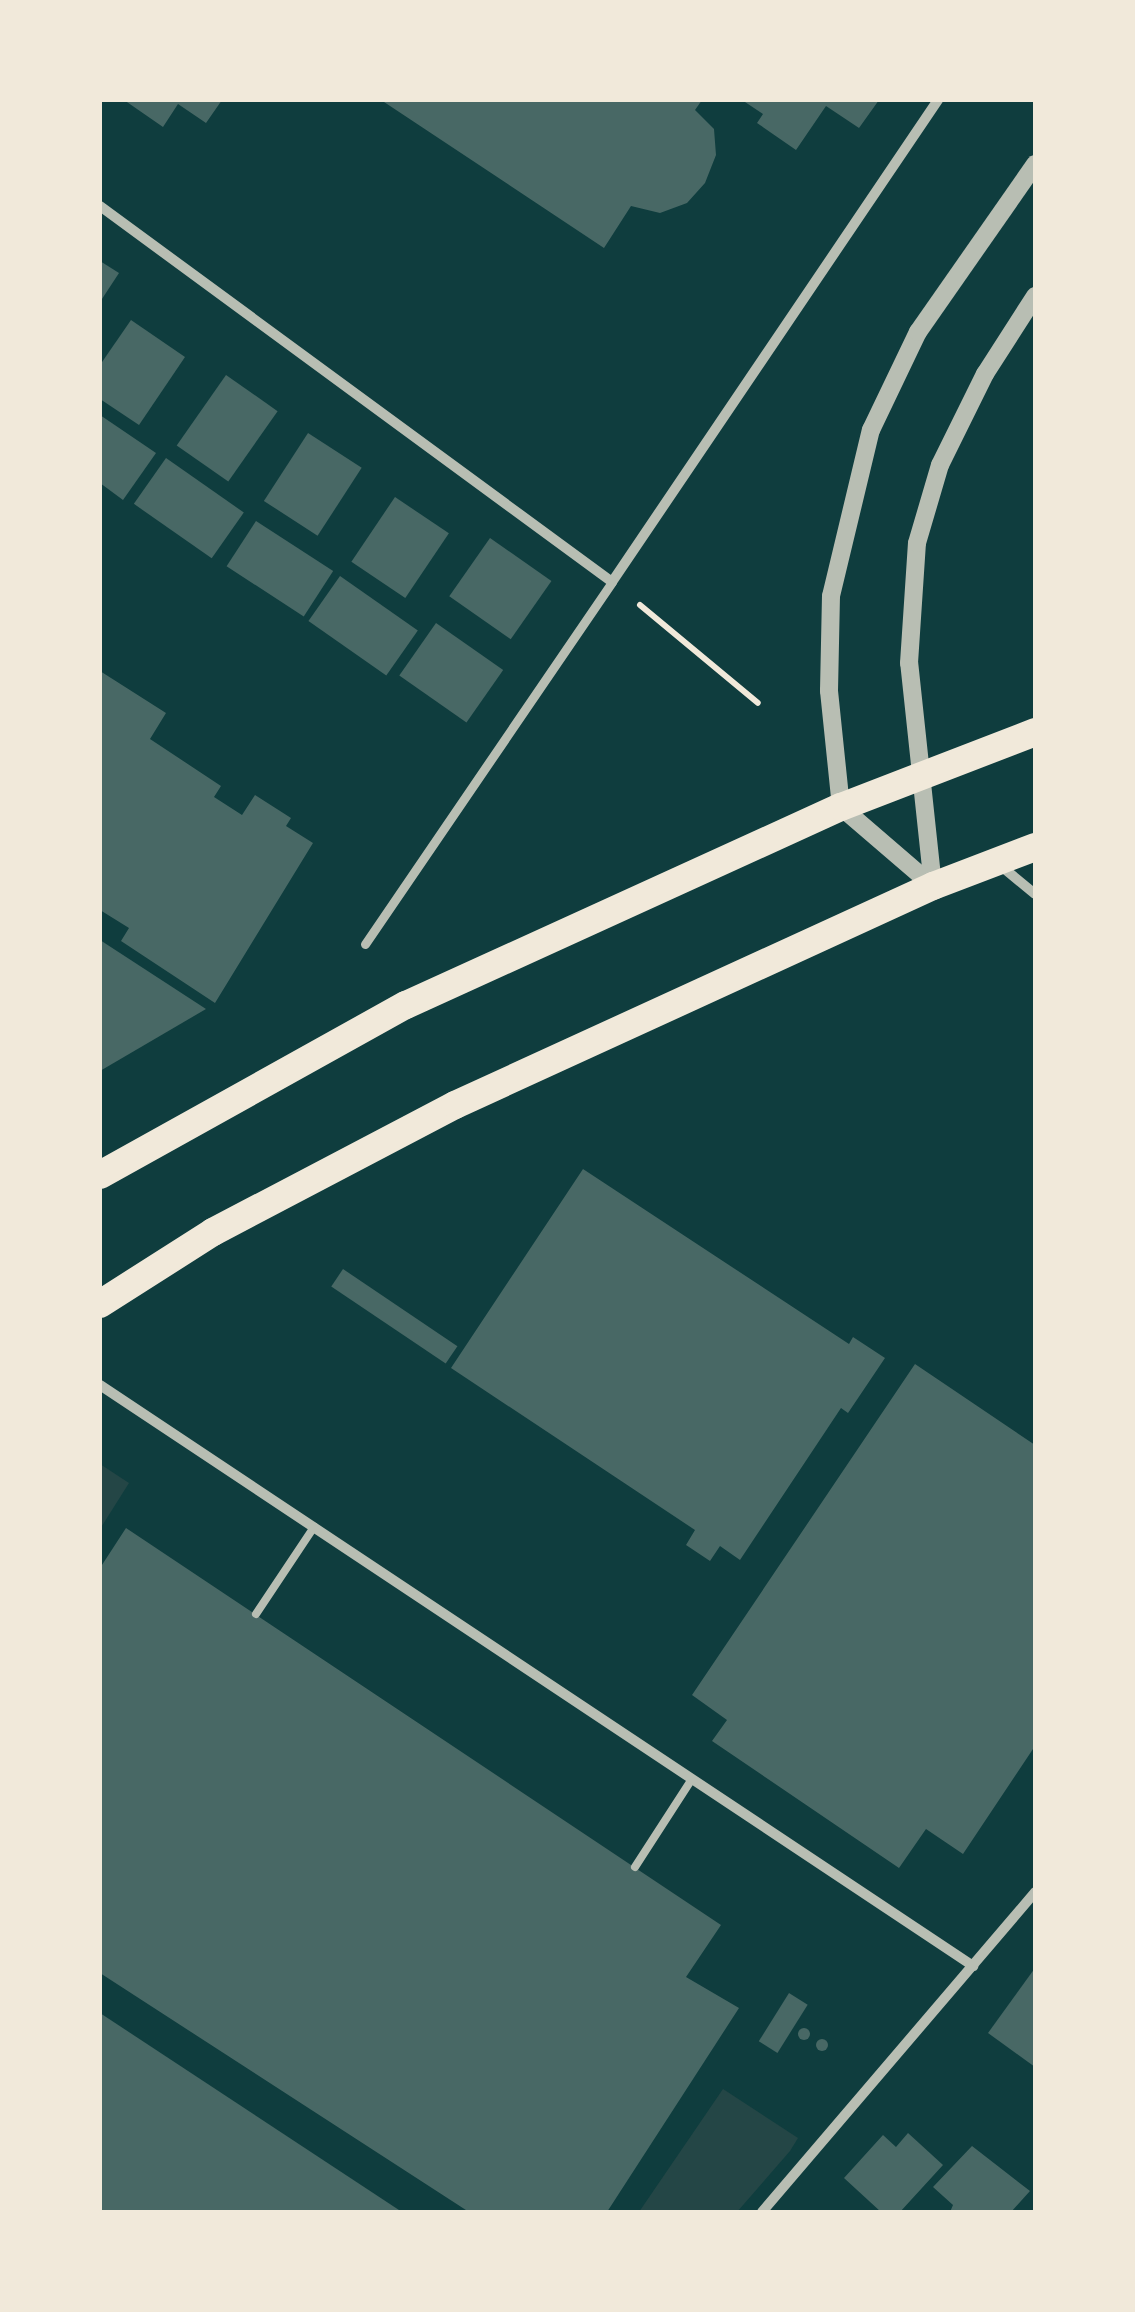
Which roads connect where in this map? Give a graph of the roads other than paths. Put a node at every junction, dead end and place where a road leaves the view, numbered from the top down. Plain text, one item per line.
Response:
1 (938, 100) edge
2 (1035, 164) edge
3 (100, 206) edge
4 (1035, 296) edge
5 (612, 582) junction
6 (1035, 732) edge
7 (925, 772) junction
8 (841, 807) junction
9 (1035, 847) edge
10 (995, 862) junction
11 (933, 886) junction
12 (1035, 894) edge
13 (365, 944) dead end
14 (100, 1175) edge
15 (100, 1304) edge
16 (100, 1385) edge
17 (314, 1527) junction
18 (256, 1614) dead end
19 (692, 1779) junction
20 (635, 1867) dead end
21 (1035, 1892) edge
22 (973, 1966) junction
23 (762, 2212) edge

1 - 5 street
2 - 8 street
3 - 5 street
4 - 7 street
5 - 13 street
6 - 7 highway
7 - 8 highway
7 - 11 street
8 - 11 street
8 - 14 highway
9 - 10 highway
10 - 11 highway
10 - 12 street
11 - 15 highway
16 - 17 street
17 - 18 lane
17 - 19 street
19 - 20 lane
19 - 22 street
21 - 22 street
22 - 23 street

